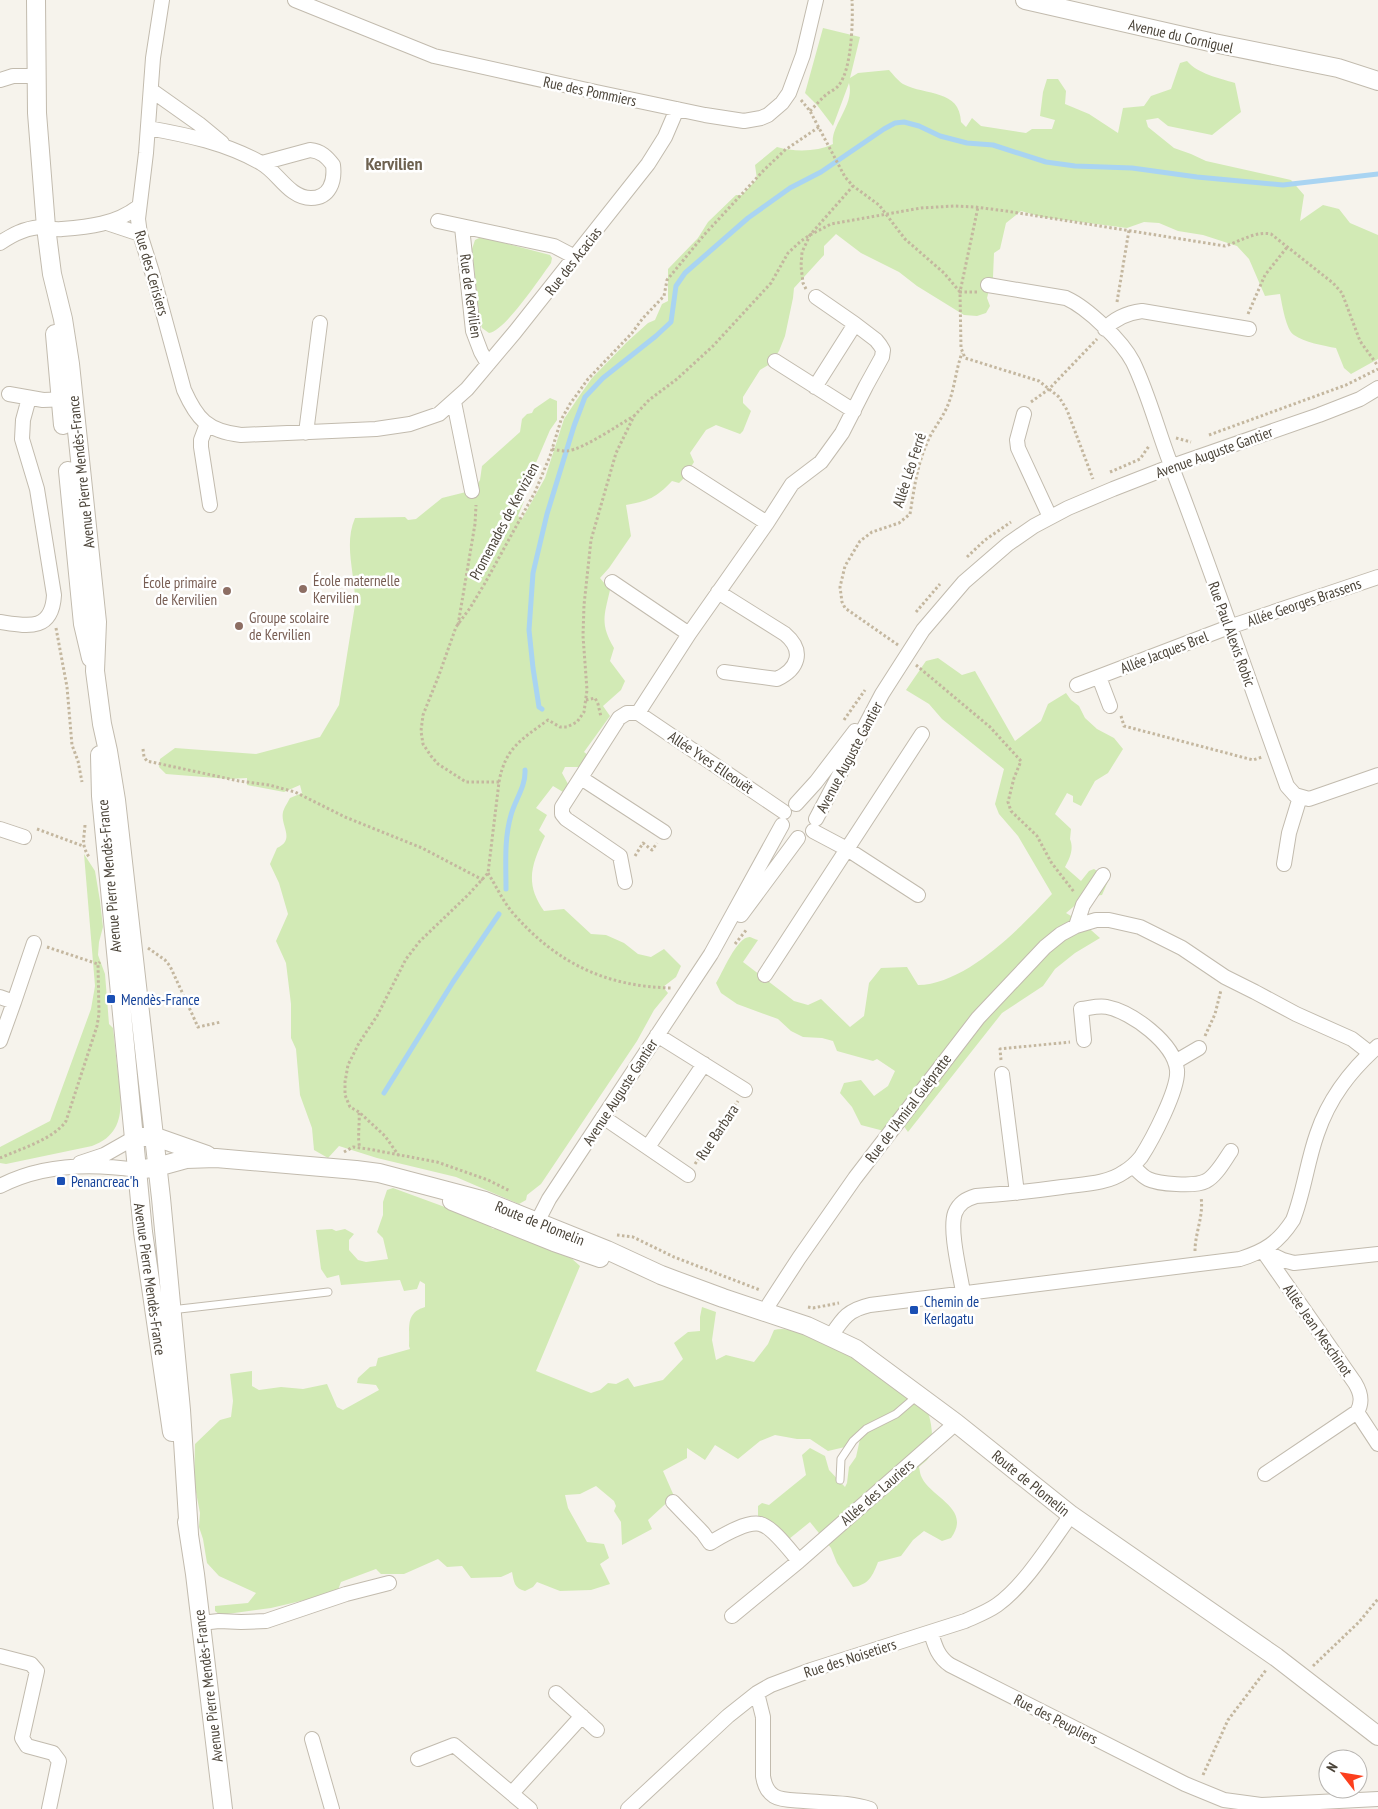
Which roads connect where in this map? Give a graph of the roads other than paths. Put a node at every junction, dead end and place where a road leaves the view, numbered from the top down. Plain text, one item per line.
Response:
1 (36, 0) edge
2 (162, 0) edge
3 (295, 0) edge
4 (816, 0) edge
5 (1025, 0) edge
6 (1338, 68) junction
7 (1378, 69) edge
8 (36, 76) junction
9 (0, 80) edge
10 (1378, 81) edge
11 (151, 90) junction
12 (677, 109) junction
13 (148, 128) junction
14 (224, 145) junction
15 (262, 163) junction
16 (138, 207) junction
17 (438, 221) dead end
18 (107, 223) junction
19 (462, 227) junction
20 (46, 228) junction
21 (140, 234) junction
22 (0, 243) edge
23 (575, 257) junction
24 (988, 285) dead end
25 (816, 297) road end
26 (320, 323) dead end
27 (855, 324) junction
28 (1110, 325) junction
29 (1245, 328) road end
30 (775, 361) dead end
31 (488, 364) junction
32 (815, 387) junction
33 (1378, 388) edge
34 (9, 394) dead end
35 (30, 398) junction
36 (67, 400) junction
37 (454, 402) junction
38 (854, 411) junction
39 (1024, 414) road end
40 (207, 424) junction
41 (306, 433) junction
42 (1172, 466) junction
43 (689, 473) dead end
44 (472, 491) road end
45 (210, 505) dead end
46 (1050, 518) junction
47 (767, 523) junction
48 (1378, 577) edge
49 (612, 582) dead end
50 (718, 592) junction
51 (0, 622) edge
52 (1229, 627) junction
53 (689, 634) junction
54 (724, 672) dead end
55 (1099, 677) junction
56 (1077, 685) dead end
57 (882, 694) junction
58 (1110, 706) road end
59 (638, 713) junction
60 (102, 724) junction
61 (922, 734) dead end
62 (1378, 775) edge
63 (581, 778) junction
64 (1300, 797) junction
65 (787, 814) junction
66 (814, 825) junction
67 (0, 829) edge
68 (664, 832) road end
69 (24, 837) road end
70 (798, 838) junction
71 (847, 849) junction
72 (1284, 864) dead end
73 (1103, 875) dead end
74 (624, 882) dead end
75 (918, 895) dead end
76 (1076, 926) junction
77 (34, 943) road end
78 (712, 954) junction
79 (765, 975) dead end
80 (0, 997) edge
81 (14, 1002) junction
82 (657, 1035) junction
83 (1084, 1040) road end
84 (0, 1041) edge
85 (1199, 1048) road end
86 (1374, 1050) edge
87 (1175, 1062) junction
88 (704, 1064) junction
89 (1002, 1074) road end
90 (746, 1090) road end
91 (603, 1117) junction
92 (152, 1136) junction
93 (134, 1138) junction
94 (648, 1147) junction
95 (1231, 1151) dead end
96 (216, 1158) junction
97 (72, 1166) junction
98 (1133, 1166) junction
99 (157, 1167) junction
100 (137, 1170) junction
101 (688, 1175) road end
102 (0, 1186) edge
103 (1017, 1193) junction
104 (534, 1227) junction
105 (1264, 1251) junction
106 (1378, 1254) edge
107 (328, 1292) dead end
108 (963, 1292) junction
109 (171, 1310) junction
110 (766, 1313) junction
111 (831, 1336) junction
112 (919, 1395) junction
113 (1356, 1412) junction
114 (956, 1423) junction
115 (1378, 1444) edge
116 (1265, 1474) dead end
117 (840, 1480) dead end
118 (673, 1502) dead end
119 (1071, 1515) junction
120 (190, 1534) junction
121 (799, 1561) junction
122 (389, 1583) dead end
123 (732, 1616) dead end
124 (201, 1623) junction
125 (931, 1633) junction
126 (0, 1656) edge
127 (556, 1693) dead end
128 (757, 1693) junction
129 (582, 1716) junction
130 (597, 1730) dead end
131 (1378, 1736) edge
132 (312, 1739) dead end
133 (418, 1759) dead end
134 (512, 1793) junction
135 (1378, 1799) edge
136 (49, 1809) edge
137 (223, 1809) edge
138 (332, 1809) edge
139 (530, 1809) edge
140 (628, 1809) edge
141 (870, 1809) edge

1 - 8 street, Avenue Pierre Mendès-France
2 - 11 street, Rue des Cerisiers
3 - 12 street, Rue des Pommiers
4 - 12 street, Rue des Pommiers
5 - 6 street, Avenue du Corniguel
6 - 7 street, Avenue du Corniguel
6 - 10 street, Avenue du Corniguel
8 - 9 street
8 - 20 street, Avenue Pierre Mendès-France
11 - 13 street, Rue des Cerisiers
11 - 14 street
12 - 23 street, Rue des Acacias
13 - 14 street
13 - 16 street, Rue des Cerisiers
14 - 15 street
15 - 15 street
16 - 18 street
16 - 21 street, Rue des Cerisiers
17 - 19 street
18 - 20 street
18 - 21 street
19 - 23 street
19 - 31 street, Rue de Kervilien
20 - 22 street
20 - 36 street, Avenue Pierre Mendès-France
21 - 40 street, Rue des Cerisiers
23 - 31 street, Rue des Acacias
24 - 28 street, Rue Paul Alexis Robic
25 - 27 street
26 - 41 street
27 - 32 street
27 - 38 street
28 - 29 street
28 - 42 street, Rue Paul Alexis Robic
30 - 32 street
31 - 37 street, Rue des Acacias
32 - 38 street
33 - 42 street, Avenue Auguste Gantier
34 - 35 street
35 - 36 street
35 - 51 street
36 - 60 street, Avenue Pierre Mendès-France
37 - 41 street, Rue des Acacias
37 - 44 street
38 - 47 street
39 - 46 street
40 - 41 street, Rue des Acacias
40 - 45 street
42 - 46 street, Avenue Auguste Gantier
42 - 52 street, Rue Paul Alexis Robic
43 - 47 street
46 - 57 street, Avenue Auguste Gantier
47 - 50 street
48 - 52 street, Allée Georges Brassens
49 - 53 street
50 - 53 street
50 - 54 street
52 - 55 street, Allée Jacques Brel
52 - 64 street, Rue Paul Alexis Robic
53 - 59 street
55 - 56 street, Allée Jacques Brel
55 - 58 street
57 - 65 street, Avenue Auguste Gantier
57 - 66 street, Avenue Auguste Gantier
59 - 63 street
59 - 65 street, Allée Yves Elleouët
60 - 92 street, Avenue Pierre Mendès-France
60 - 93 street, Avenue Pierre Mendès-France
61 - 71 street
62 - 64 street
63 - 68 street
63 - 74 street
64 - 72 street
65 - 66 street
65 - 70 street
65 - 78 street, Avenue Auguste Gantier
66 - 70 street
66 - 71 street
67 - 69 street
70 - 78 street, Avenue Auguste Gantier
71 - 75 street
71 - 79 street
73 - 76 street
76 - 86 street, Rue de l'Amiral Guépratte
76 - 110 street, Rue de l'Amiral Guépratte
77 - 81 street
78 - 82 street, Avenue Auguste Gantier
80 - 81 street
81 - 84 street
82 - 88 street, Rue Barbara
82 - 91 street, Avenue Auguste Gantier
83 - 87 street
85 - 87 street
86 - 105 street
87 - 98 street
88 - 90 street, Rue Barbara
88 - 94 street
89 - 103 street
91 - 94 street, Rue Barbara
91 - 104 street, Avenue Auguste Gantier
92 - 93 street, Route de Plomelin
92 - 96 street, Route de Plomelin
92 - 99 street, Avenue Pierre Mendès-France
93 - 97 street
93 - 100 street, Avenue Pierre Mendès-France
94 - 101 street, Rue Barbara
95 - 98 street
96 - 99 street, Route de Plomelin
96 - 104 street, Route de Plomelin
97 - 100 street
97 - 102 street
98 - 103 street
99 - 100 street, Route de Plomelin
99 - 109 street, Avenue Pierre Mendès-France
100 - 120 street, Avenue Pierre Mendès-France
103 - 108 street
104 - 110 street, Route de Plomelin
105 - 106 street
105 - 108 street
105 - 113 street, Allée Jean Meschinot
107 - 109 lane, Avenue Pierre Mendès-France
108 - 111 street
109 - 120 street, Avenue Pierre Mendès-France
110 - 111 street, Route de Plomelin
111 - 112 street, Route de Plomelin
112 - 114 street, Route de Plomelin
112 - 117 lane
113 - 115 street
113 - 116 street
114 - 119 street, Route de Plomelin
114 - 121 street, Allée des Lauriers
118 - 121 street
119 - 125 street, Rue des Noisetiers
119 - 131 street, Route de Plomelin
120 - 124 street, Avenue Pierre Mendès-France
121 - 123 street, Allée des Lauriers
122 - 124 street
124 - 137 street, Avenue Pierre Mendès-France
125 - 128 street, Rue des Noisetiers
125 - 135 street, Rue des Peupliers
126 - 136 street
127 - 129 street
128 - 140 street, Rue des Noisetiers
128 - 141 street
129 - 130 street
129 - 134 street
132 - 138 street
133 - 134 street
134 - 139 street

